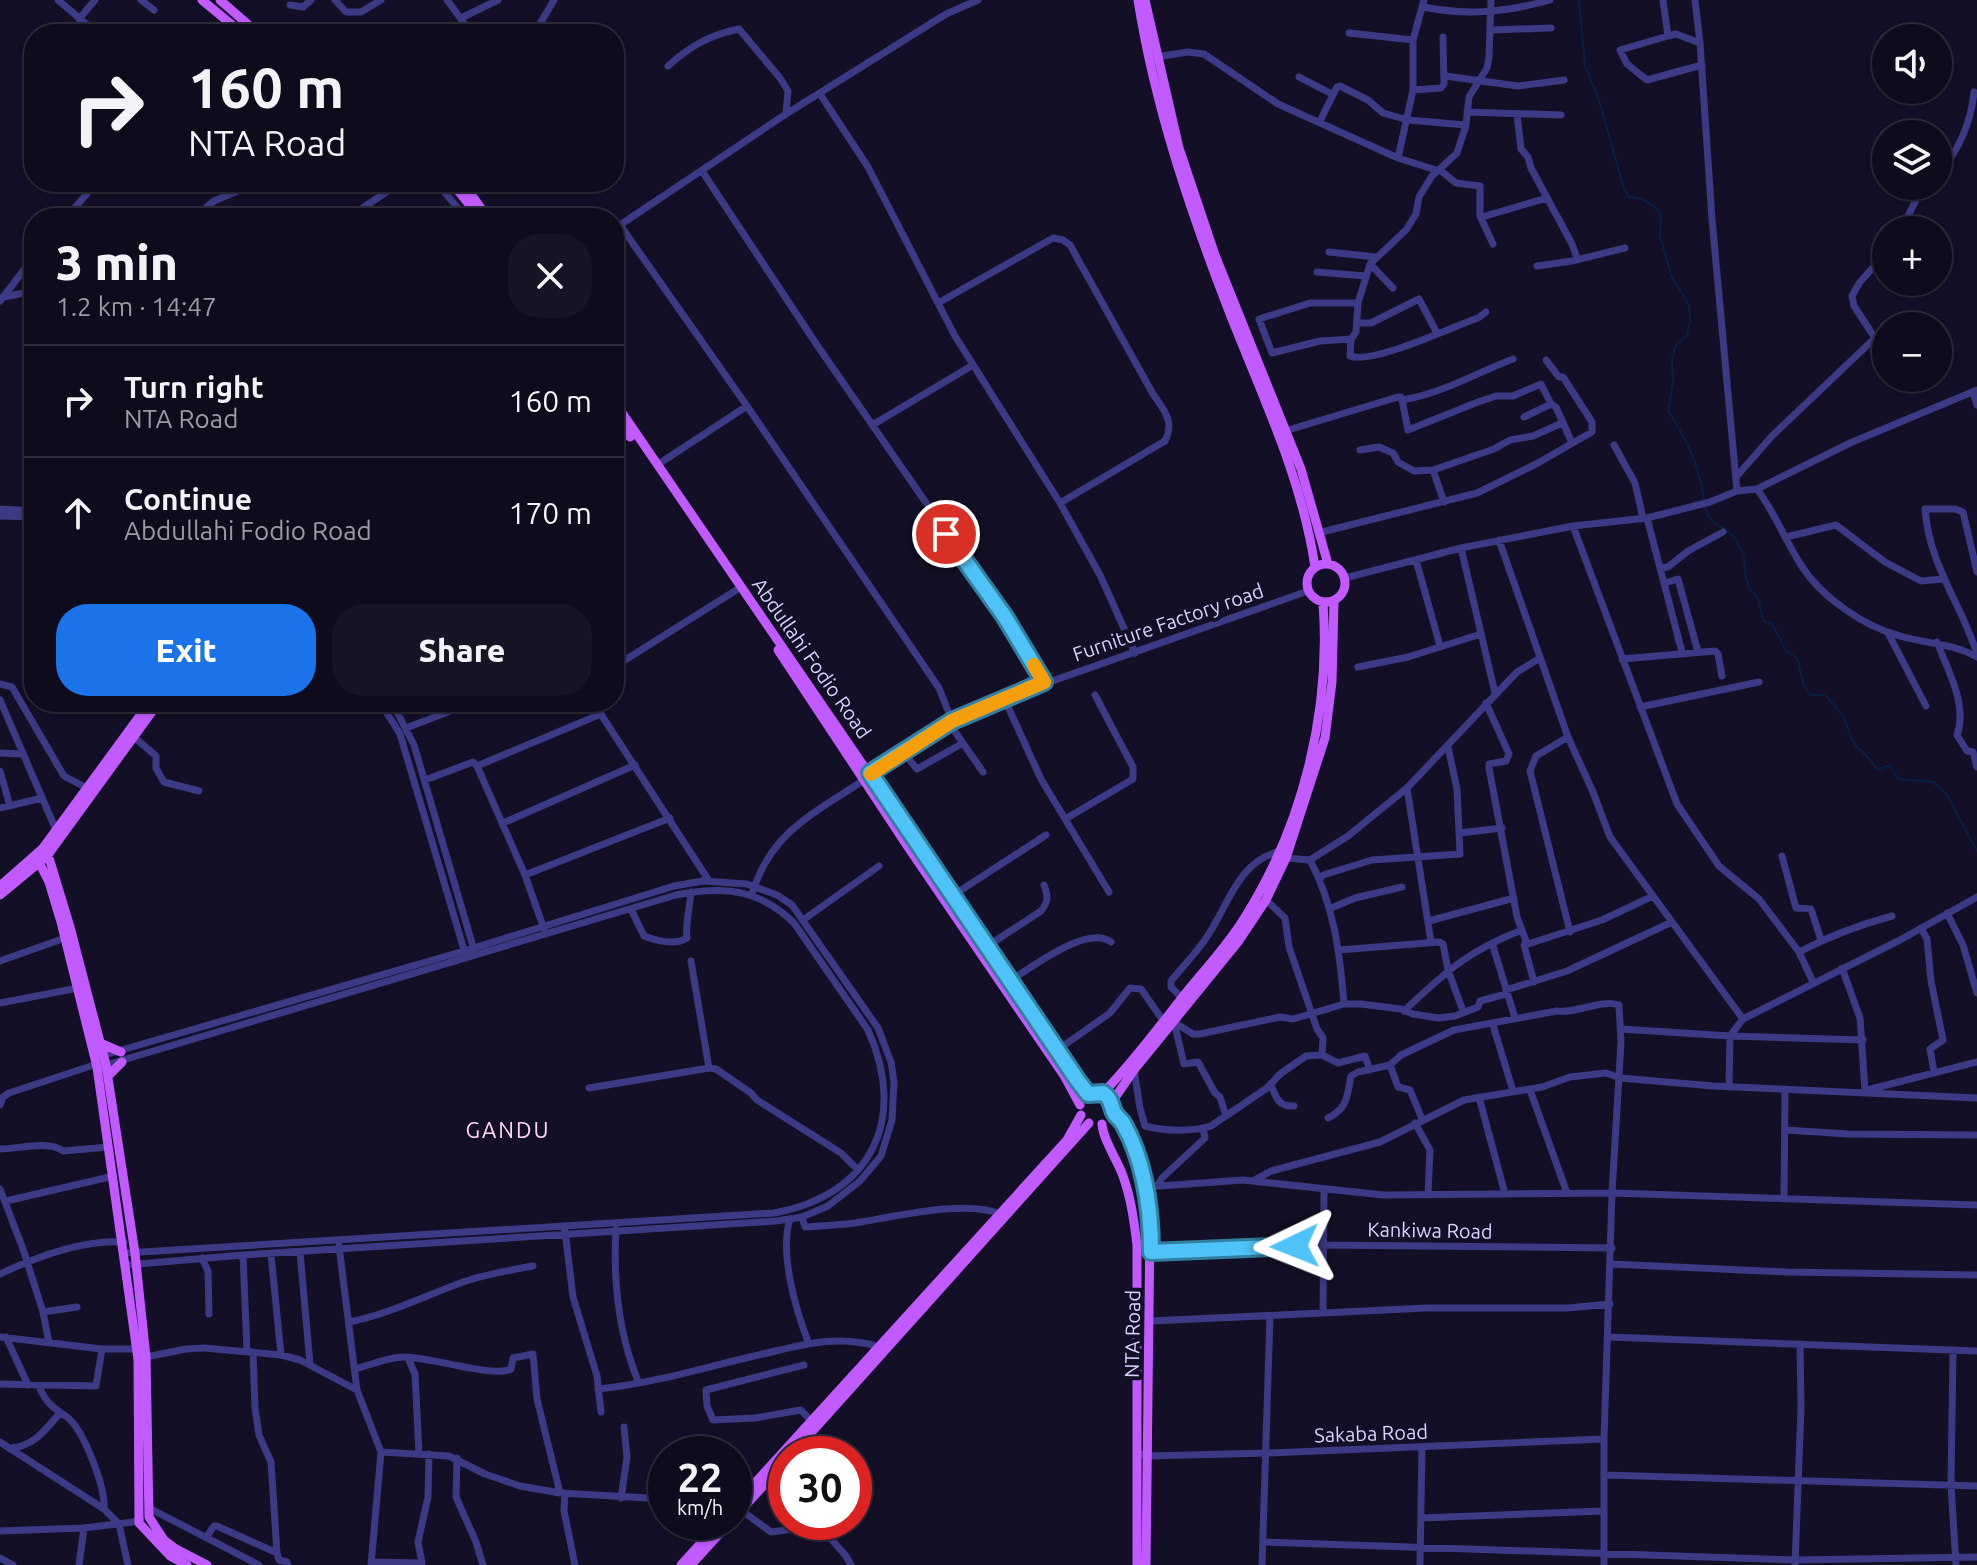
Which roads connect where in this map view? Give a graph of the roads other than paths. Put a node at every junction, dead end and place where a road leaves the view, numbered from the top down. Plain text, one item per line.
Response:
1 (58, 0) edge
2 (95, 0) edge
3 (141, 0) edge
4 (202, 0) edge
5 (220, 0) edge
6 (311, 0) edge
7 (335, 0) edge
8 (381, 0) edge
9 (447, 0) edge
10 (498, 0) edge
11 (554, 0) edge
12 (978, 0) edge
13 (1138, 0) edge
14 (1145, 0) edge
15 (1491, 0) edge
16 (1550, 0) edge
17 (1663, 0) edge
18 (1695, 0) edge
19 (1424, 4) edge
20 (290, 5) dead end
21 (154, 10) dead end
22 (1491, 13) junction
23 (461, 18) junction
24 (79, 19) junction
25 (228, 23) edge
26 (85, 24) edge
27 (248, 24) edge
28 (465, 24) edge
29 (540, 24) edge
30 (1551, 28) dead end
31 (1491, 30) junction
32 (1349, 33) dead end
33 (1668, 36) junction
34 (1443, 37) dead end
35 (1413, 40) junction
36 (1700, 43) junction
37 (1156, 57) junction
38 (1702, 65) junction
39 (668, 66) dead end
40 (1445, 76) junction
41 (1299, 77) dead end
42 (1564, 80) dead end
43 (1477, 82) junction
44 (1413, 90) junction
45 (1974, 92) dead end
46 (820, 94) junction
47 (1332, 94) junction
48 (1467, 112) junction
49 (786, 114) junction
50 (1517, 114) junction
51 (1561, 115) dead end
52 (1408, 120) junction
53 (1320, 121) junction
54 (1466, 125) junction
55 (1952, 156) edge
56 (1398, 158) junction
57 (1438, 170) junction
58 (702, 171) junction
59 (88, 192) edge
60 (235, 192) edge
61 (386, 192) edge
62 (444, 192) edge
63 (459, 192) edge
64 (1547, 198) junction
65 (75, 208) edge
66 (205, 208) edge
67 (363, 208) edge
68 (458, 208) edge
69 (472, 208) edge
70 (1482, 217) junction
71 (624, 222) edge
72 (624, 237) edge
73 (1493, 244) dead end
74 (1625, 248) dead end
75 (1329, 252) dead end
76 (1577, 258) junction
77 (1373, 261) junction
78 (1537, 266) dead end
79 (1872, 269) edge
80 (24, 270) edge
81 (1317, 272) dead end
82 (1366, 276) junction
83 (1393, 288) dead end
84 (24, 294) edge
85 (2, 299) edge
86 (938, 303) junction
87 (1358, 303) junction
88 (1486, 312) dead end
89 (1357, 323) junction
90 (1437, 333) junction
91 (1351, 339) junction
92 (1513, 359) dead end
93 (1546, 360) dead end
94 (973, 365) junction
95 (1975, 391) edge
96 (1402, 400) junction
97 (1551, 404) junction
98 (1977, 405) edge
99 (747, 406) junction
100 (624, 416) edge
101 (1524, 417) dead end
102 (1562, 423) junction
103 (874, 424) junction
104 (624, 427) edge
105 (1285, 431) junction
106 (1572, 443) junction
107 (1614, 445) dead end
108 (1360, 450) dead end
109 (657, 465) junction
110 (1433, 470) junction
111 (1736, 477) junction
112 (1757, 489) junction
113 (1737, 491) junction
114 (1444, 502) junction
115 (1060, 503) junction
116 (0, 509) edge
117 (24, 510) edge
118 (0, 516) edge
119 (24, 517) edge
120 (1645, 518) junction
121 (1573, 526) junction
122 (1723, 532) dead end
123 (1318, 533) junction
124 (1786, 537) junction
125 (1499, 540) junction
126 (1461, 548) junction
127 (1416, 560) junction
128 (1328, 564) junction
129 (1315, 567) junction
130 (1661, 568) junction
131 (1977, 572) edge
132 (1345, 578) junction
133 (1943, 579) junction
134 (1665, 583) junction
135 (738, 589) junction
136 (1308, 591) junction
137 (1334, 602) junction
138 (1323, 603) junction
139 (1977, 620) edge
140 (1967, 624) junction
141 (1887, 631) junction
142 (1481, 634) junction
143 (1937, 642) junction
144 (1440, 646) junction
145 (1682, 652) junction
146 (1698, 652) junction
147 (1135, 653) junction
148 (1977, 656) edge
149 (1540, 658) junction
150 (1622, 659) junction
151 (624, 661) edge
152 (1358, 667) dead end
153 (1722, 676) dead end
154 (1044, 682) junction
155 (1759, 682) dead end
156 (0, 684) edge
157 (1495, 693) junction
158 (1095, 695) dead end
159 (1004, 698) junction
160 (0, 700) edge
161 (1486, 703) junction
162 (1926, 706) dead end
163 (1640, 707) junction
164 (24, 708) edge
165 (27, 712) edge
166 (143, 712) edge
167 (152, 712) edge
168 (386, 712) edge
169 (397, 712) edge
170 (448, 712) edge
171 (601, 714) joint
172 (950, 722) junction
173 (406, 728) junction
174 (134, 737) junction
175 (1568, 737) junction
176 (963, 743) junction
177 (1448, 747) junction
178 (1974, 748) edge
179 (903, 752) junction
180 (0, 753) edge
181 (22, 754) junction
182 (635, 765) junction
183 (477, 766) junction
184 (1977, 767) edge
185 (0, 771) edge
186 (983, 772) dead end
187 (867, 776) junction
188 (425, 780) junction
189 (87, 788) junction
190 (1407, 788) junction
191 (199, 791) dead end
192 (42, 798) junction
193 (10, 806) junction
194 (0, 808) edge
195 (670, 818) junction
196 (1067, 818) junction
197 (503, 823) junction
198 (1502, 828) junction
199 (56, 830) junction
200 (1460, 833) junction
201 (1046, 835) dead end
202 (1283, 854) junction
203 (42, 856) junction
204 (1782, 856) dead end
205 (1420, 859) junction
206 (1310, 860) junction
207 (879, 866) dead end
208 (525, 875) junction
209 (1320, 879) junction
210 (709, 881) junction
211 (1044, 885) dead end
212 (0, 886) edge
213 (1402, 887) dead end
214 (754, 891) junction
215 (691, 892) junction
216 (1109, 892) dead end
217 (0, 895) edge
218 (952, 896) junction
219 (1653, 896) junction
220 (1977, 897) edge
221 (1514, 898) junction
222 (1266, 900) junction
223 (631, 909) junction
224 (1329, 909) junction
225 (1947, 913) junction
226 (1892, 916) dead end
227 (803, 920) junction
228 (1429, 921) junction
229 (1672, 922) junction
230 (1921, 928) junction
231 (1522, 930) junction
232 (544, 931) junction
233 (1570, 932) junction
234 (65, 938) junction
235 (1821, 940) junction
236 (1111, 942) dead end
237 (1431, 942) junction
238 (1492, 943) junction
239 (1524, 945) junction
240 (986, 947) junction
241 (1339, 950) junction
242 (1799, 952) junction
243 (470, 954) junction
244 (0, 961) edge
245 (691, 961) dead end
246 (1842, 968) junction
247 (1448, 970) junction
248 (1009, 981) junction
249 (1534, 982) junction
250 (1813, 982) junction
251 (78, 988) junction
252 (1506, 990) junction
253 (1977, 993) edge
254 (851, 996) junction
255 (1182, 998) junction
256 (0, 1003) edge
257 (1344, 1004) junction
258 (1404, 1011) junction
259 (1463, 1011) junction
260 (1312, 1013) junction
261 (1515, 1018) junction
262 (1743, 1019) junction
263 (1169, 1022) junction
264 (1493, 1025) junction
265 (1621, 1029) junction
266 (1730, 1036) junction
267 (1863, 1040) junction
268 (100, 1043) junction
269 (1056, 1051) junction
270 (1322, 1055) junction
271 (122, 1057) junction
272 (1977, 1062) edge
273 (101, 1064) junction
274 (1390, 1065) junction
275 (709, 1068) junction
276 (1134, 1070) junction
277 (1370, 1070) junction
278 (1934, 1072) junction
279 (1620, 1078) junction
280 (1271, 1085) junction
281 (1729, 1087) junction
282 (589, 1088) dead end
283 (1785, 1089) junction
284 (1530, 1090) junction
285 (1513, 1091) junction
286 (1865, 1091) junction
287 (1103, 1093) junction
288 (1088, 1094) junction
289 (1479, 1097) junction
290 (1977, 1098) edge
291 (0, 1105) edge
292 (1294, 1106) dead end
293 (1113, 1107) junction
294 (1083, 1114) junction
295 (1226, 1116) junction
296 (1328, 1118) dead end
297 (1419, 1121) junction
298 (1102, 1124) junction
299 (1145, 1126) junction
300 (1125, 1127) junction
301 (1203, 1128) junction
302 (1786, 1130) junction
303 (1977, 1135) edge
304 (109, 1147) junction
305 (0, 1149) edge
306 (858, 1170) junction
307 (114, 1176) junction
308 (1255, 1180) junction
309 (1158, 1185) junction
310 (1146, 1187) junction
311 (0, 1189) edge
312 (1324, 1191) junction
313 (1567, 1193) junction
314 (1612, 1193) junction
315 (1505, 1194) junction
316 (1428, 1195) junction
317 (1784, 1198) junction
318 (4, 1203) edge
319 (1977, 1205) edge
320 (1000, 1214) junction
321 (802, 1217) junction
322 (790, 1219) junction
323 (616, 1227) junction
324 (565, 1230) junction
325 (339, 1245) junction
326 (1323, 1245) junction
327 (1612, 1248) junction
328 (300, 1252) junction
329 (1151, 1252) junction
330 (271, 1254) junction
331 (129, 1255) junction
332 (243, 1255) junction
333 (202, 1258) junction
334 (27, 1262) junction
335 (1611, 1264) junction
336 (533, 1266) dead end
337 (0, 1274) edge
338 (1977, 1275) edge
339 (1610, 1304) junction
340 (77, 1307) dead end
341 (43, 1312) junction
342 (1323, 1313) junction
343 (209, 1314) dead end
344 (1270, 1316) junction
345 (1151, 1321) junction
346 (349, 1322) junction
347 (3, 1337) edge
348 (1609, 1337) junction
349 (49, 1343) junction
350 (809, 1344) junction
351 (1800, 1344) junction
352 (880, 1347) junction
353 (102, 1349) junction
354 (137, 1349) junction
355 (1953, 1350) junction
356 (250, 1351) junction
357 (1977, 1351) edge
358 (281, 1355) junction
359 (146, 1357) junction
360 (407, 1357) junction
361 (310, 1364) junction
362 (804, 1365) dead end
363 (355, 1369) junction
364 (638, 1381) junction
365 (0, 1384) edge
366 (28, 1385) junction
367 (39, 1386) junction
368 (598, 1389) junction
369 (357, 1390) junction
370 (601, 1412) dead end
371 (59, 1414) junction
372 (812, 1422) junction
373 (624, 1427) dead end
374 (807, 1436) edge
375 (1604, 1439) junction
376 (0, 1442) edge
377 (1422, 1447) junction
378 (12, 1448) junction
379 (381, 1452) junction
380 (419, 1453) junction
381 (1268, 1453) junction
382 (429, 1454) junction
383 (1143, 1455) junction
384 (457, 1458) junction
385 (1605, 1475) junction
386 (768, 1480) edge
387 (1798, 1482) junction
388 (1951, 1485) junction
389 (1977, 1486) edge
390 (562, 1493) junction
391 (752, 1494) edge
392 (752, 1496) edge
393 (621, 1498) junction
394 (648, 1499) edge
395 (104, 1509) junction
396 (1603, 1511) junction
397 (149, 1512) junction
398 (1421, 1518) junction
399 (752, 1522) edge
400 (139, 1523) junction
401 (119, 1524) junction
402 (84, 1528) junction
403 (0, 1531) edge
404 (207, 1536) junction
405 (704, 1540) edge
406 (713, 1540) edge
407 (1263, 1542) junction
408 (1421, 1548) junction
409 (1602, 1552) junction
410 (277, 1553) junction
411 (1977, 1557) edge
412 (0, 1558) edge
413 (171, 1560) edge
414 (1955, 1561) edge
415 (1796, 1562) edge
416 (371, 1563) edge
417 (13, 1565) edge
418 (79, 1565) edge
419 (128, 1565) edge
420 (187, 1565) edge
421 (207, 1565) edge
422 (259, 1565) edge
423 (288, 1565) edge
424 (483, 1565) edge
425 (575, 1565) edge
426 (681, 1565) edge
427 (691, 1565) edge
428 (851, 1565) edge
429 (1137, 1565) edge
430 (1146, 1565) edge
431 (1262, 1565) edge
432 (1420, 1565) edge
433 (1604, 1565) edge

1 - 24 street
2 - 24 street
3 - 21 street
4 - 25 main road
5 - 27 main road
6 - 20 street
7 - 8 street
9 - 23 street
10 - 23 street
11 - 29 street
12 - 46 street
13 - 129 main road
14 - 37 main road
15 - 22 street
16 - 22 street
17 - 33 street
18 - 36 street
19 - 22 street
19 - 35 street
22 - 31 street
23 - 28 street
24 - 26 street
30 - 31 street
31 - 43 street
32 - 35 street
33 - 36 street
33 - 38 street
34 - 40 street
35 - 44 street
36 - 38 street
37 - 53 street
37 - 105 main road
38 - 111 street
39 - 49 street
40 - 43 street
40 - 44 street
41 - 47 street
42 - 43 street
43 - 48 street
44 - 52 street
45 - 55 street
46 - 49 street
46 - 86 street
47 - 52 street
47 - 53 street
48 - 50 street
48 - 54 street
49 - 58 street
50 - 51 street
50 - 64 street
52 - 54 street
52 - 56 street
53 - 56 street
54 - 57 street
56 - 57 street
57 - 70 street
57 - 77 street
58 - 71 street
58 - 103 street
59 - 65 street
60 - 66 street
61 - 67 street
62 - 68 street
63 - 69 main road
64 - 70 street
64 - 76 street
70 - 73 street
72 - 99 street
74 - 76 street
75 - 77 street
76 - 78 street
77 - 82 street
77 - 83 street
79 - 111 street
80 - 85 street
81 - 82 street
82 - 87 street
84 - 85 street
86 - 94 street
86 - 115 street
87 - 89 street
87 - 91 street
88 - 90 street
89 - 90 street
89 - 91 street
90 - 91 street
92 - 96 street
93 - 106 street
94 - 103 street
94 - 115 street
95 - 98 street
95 - 112 street
96 - 97 street
96 - 105 street
97 - 101 street
97 - 102 street
99 - 109 street
99 - 172 street
100 - 109 main road, Abdullahi Fodio Road
102 - 106 street
102 - 110 street
103 - 154 street
104 - 135 main road, Abdullahi Fodio Road
105 - 123 main road
106 - 114 street
107 - 120 street
108 - 110 street
109 - 187 main road, Abdullahi Fodio Road
110 - 114 street
111 - 113 street
112 - 113 street
112 - 124 street
113 - 120 street
114 - 123 street
115 - 147 street
116 - 117 street
118 - 119 street
120 - 121 street
120 - 130 street
121 - 125 street
121 - 150 street
122 - 130 street
123 - 128 main road
124 - 133 street
124 - 141 street
125 - 126 street
125 - 149 street
126 - 127 street
126 - 142 street
127 - 132 street
127 - 144 street
128 - 129 main road
128 - 132 main road
129 - 136 main road
130 - 134 street
131 - 133 street
132 - 137 main road
133 - 140 street
134 - 145 street
134 - 146 street
135 - 151 street
135 - 187 main road, Abdullahi Fodio Road
136 - 138 main road
136 - 147 street, Furniture Factory road
137 - 138 main road
137 - 202 main road
138 - 202 main road
139 - 140 street
140 - 148 street
141 - 143 street
141 - 162 street
142 - 144 street
142 - 157 street
143 - 148 street
143 - 178 street
144 - 152 street
145 - 146 street
145 - 150 street
146 - 153 street
147 - 154 street, Furniture Factory road
149 - 157 street
149 - 175 street
150 - 163 street
154 - 159 street, Furniture Factory road
155 - 163 street
156 - 164 street
157 - 161 street
158 - 196 street
159 - 172 street, Furniture Factory road
159 - 196 street
160 - 181 street
161 - 177 street
161 - 198 street
163 - 242 street
165 - 189 street
166 - 189 main road
167 - 174 main road
168 - 243 street
169 - 173 street
170 - 173 street
171 - 182 street
171 - 183 street
172 - 176 street
172 - 179 street, Furniture Factory road
173 - 188 street
174 - 191 street
174 - 203 main road
175 - 219 street
175 - 233 street
176 - 179 street
176 - 186 street
177 - 190 street
177 - 200 street
178 - 184 street
179 - 187 street, Furniture Factory road
180 - 181 street
181 - 192 street
182 - 195 street
182 - 197 street
183 - 188 street
183 - 197 street
185 - 193 street
187 - 214 street, Furniture Factory road
187 - 218 main road, Abdullahi Fodio Road
187 - 294 main road, Abdullahi Fodio Road
188 - 243 street
189 - 199 main road
190 - 205 street
190 - 206 street
192 - 193 street
192 - 199 street
193 - 194 street
195 - 208 street
195 - 210 street
196 - 216 street
197 - 208 street
198 - 200 street
198 - 221 street
199 - 203 main road
200 - 205 street
201 - 218 street
202 - 206 street
202 - 222 main road
202 - 255 main road
202 - 255 street
203 - 212 main road
203 - 217 main road
203 - 234 main road
203 - 268 main road
204 - 235 street
205 - 209 street
205 - 228 street
206 - 209 street
207 - 227 street
208 - 232 street
209 - 224 street
210 - 214 street
210 - 232 street
211 - 240 street
213 - 224 street
214 - 215 street
214 - 227 street
214 - 254 street
215 - 223 street
215 - 223 street
218 - 240 main road, Abdullahi Fodio Road
219 - 229 street
219 - 233 street
220 - 225 street
221 - 228 street
221 - 231 street
222 - 260 street
222 - 263 main road
223 - 232 street
224 - 241 street
225 - 230 street
225 - 253 street
226 - 235 street
227 - 254 street
228 - 237 street
229 - 249 street
229 - 262 street
230 - 246 street
230 - 278 street
231 - 238 street
231 - 239 street
232 - 243 street
233 - 239 street
234 - 244 street
234 - 251 main road
235 - 242 street
236 - 248 street
237 - 241 street
237 - 247 street
238 - 247 street
238 - 252 street
239 - 249 street
240 - 248 main road, Abdullahi Fodio Road
241 - 257 street
242 - 250 street
243 - 271 street
245 - 275 street
246 - 250 street
246 - 267 street
247 - 258 street
247 - 259 street
248 - 269 main road, Abdullahi Fodio Road
249 - 252 street
250 - 262 street
251 - 256 street
251 - 273 main road
252 - 259 street
252 - 261 street
254 - 306 street
254 - 321 street
255 - 263 main road
257 - 258 street
257 - 260 street
258 - 259 street
260 - 263 street
260 - 270 street
261 - 264 street
261 - 265 street
262 - 266 street
263 - 269 street
263 - 276 main road
263 - 287 main road
263 - 295 street
264 - 274 street
264 - 285 street
265 - 266 street
265 - 279 street
266 - 267 street
266 - 281 street
267 - 286 street
268 - 271 main road
268 - 273 main road
269 - 288 main road, Abdullahi Fodio Road
270 - 277 street
270 - 280 street
271 - 273 main road
271 - 273 street
272 - 278 street
273 - 291 street
273 - 304 main road
273 - 331 main road
274 - 277 street
274 - 297 street
275 - 282 street
275 - 306 street
276 - 293 main road
276 - 299 street
277 - 296 street
278 - 286 street
279 - 281 street
279 - 284 street
279 - 314 street
280 - 292 street
280 - 295 street
281 - 283 street
283 - 286 street
283 - 302 street
284 - 285 street
284 - 313 street
285 - 289 street
286 - 290 street
287 - 288 main road
287 - 293 main road
288 - 294 main road
289 - 297 street
289 - 315 street
293 - 298 main road
293 - 300 main road, NTA Road
294 - 298 main road
294 - 320 main road
294 - 374 main road
295 - 301 street
297 - 308 street
297 - 316 street
298 - 383 main road, NTA Road
299 - 300 street
299 - 301 street
300 - 310 main road, NTA Road
301 - 309 street
302 - 303 street
302 - 317 street
304 - 305 street
304 - 307 main road
306 - 323 street
307 - 318 street
307 - 331 main road
308 - 309 street
308 - 312 street
309 - 310 street
310 - 329 main road, NTA Road
311 - 318 street
312 - 316 street
312 - 326 street
313 - 314 street
313 - 315 street
314 - 317 street
314 - 327 street
315 - 316 street
317 - 319 street
318 - 334 street
320 - 321 street
320 - 352 main road
321 - 322 street
322 - 323 street
322 - 350 street
323 - 324 street
323 - 364 street
324 - 325 street
324 - 368 street
325 - 328 street
325 - 331 street
325 - 346 street
326 - 327 street, Kankiwa Road
326 - 329 street, Kankiwa Road
326 - 342 street
327 - 335 street
328 - 330 street
328 - 361 street
329 - 345 main road, NTA Road
330 - 332 street
330 - 358 street
331 - 333 street
331 - 334 street
331 - 354 main road
331 - 359 main road
332 - 333 street
332 - 356 street
333 - 343 street
334 - 337 street
334 - 341 street
335 - 338 street
335 - 339 street
336 - 346 street
339 - 342 street
339 - 348 street
340 - 341 street
341 - 349 street
342 - 344 street
344 - 345 street
344 - 381 street
345 - 383 main road, NTA Road
346 - 363 street
347 - 349 street
347 - 366 street
348 - 351 street
348 - 375 street
349 - 353 street
350 - 352 street
350 - 364 street
351 - 355 street
351 - 387 street
352 - 372 main road
353 - 354 street
353 - 367 street
354 - 400 main road
355 - 357 street
355 - 388 street
356 - 358 street
356 - 359 street
356 - 410 street
358 - 361 street
359 - 397 main road
360 - 363 street
360 - 380 street
360 - 390 street
361 - 369 street
362 - 372 street
363 - 369 street
364 - 368 street
365 - 366 street
366 - 367 street
367 - 371 street
368 - 370 street
369 - 379 street
371 - 378 street
371 - 395 street
372 - 391 main road
373 - 393 street
375 - 377 street, Sakaba Road
375 - 385 street
376 - 378 street
377 - 381 street, Sakaba Road
377 - 398 street
378 - 395 street
379 - 380 street
379 - 416 street
380 - 382 street
381 - 383 street, Sakaba Road
381 - 407 street
382 - 384 street
382 - 416 street
383 - 429 main road, NTA Road
383 - 430 main road, NTA Road
384 - 390 street
384 - 424 street
385 - 387 street
385 - 396 street
386 - 392 main road
387 - 388 street
387 - 415 street
388 - 389 street
388 - 414 street
390 - 393 street
390 - 425 street
393 - 394 street
395 - 401 street
396 - 398 street
396 - 409 street
397 - 400 street
397 - 404 street
397 - 421 main road
398 - 408 street
399 - 428 street
400 - 401 street
400 - 413 main road
401 - 402 street
401 - 419 street
402 - 403 street
402 - 418 street
404 - 410 street
404 - 422 street
405 - 426 main road
406 - 427 main road
407 - 408 street
407 - 431 street
408 - 409 street
408 - 432 street
409 - 415 street
409 - 433 street
410 - 423 street
411 - 414 street
412 - 417 street
413 - 420 main road
414 - 415 street

